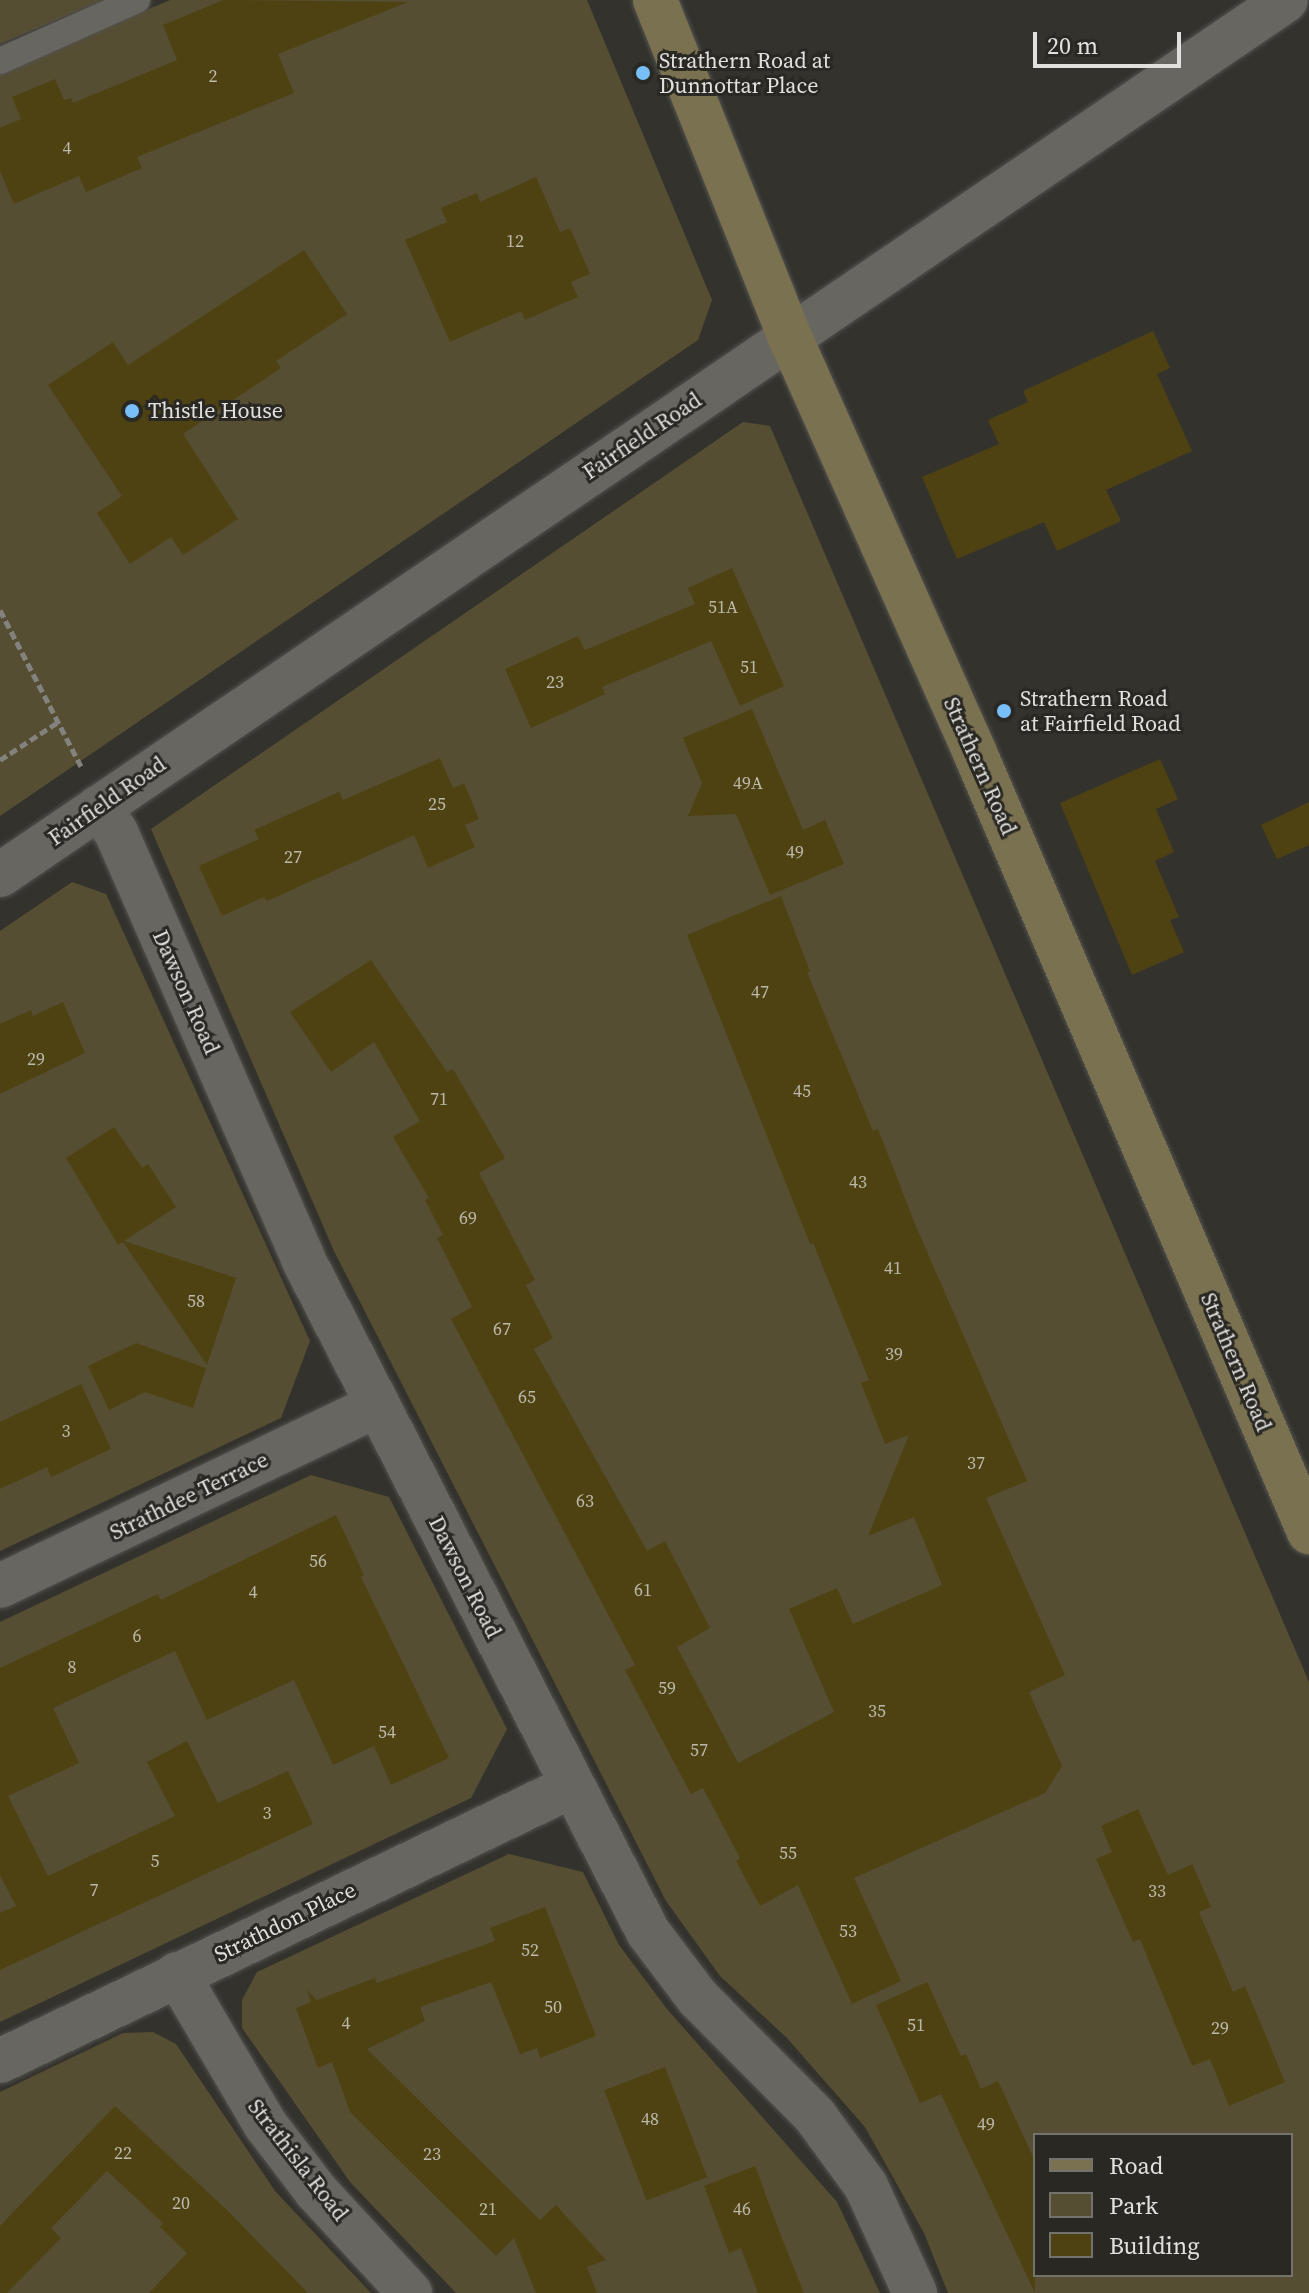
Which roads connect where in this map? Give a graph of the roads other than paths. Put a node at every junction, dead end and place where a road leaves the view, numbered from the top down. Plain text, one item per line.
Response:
1 (137, 0) edge
2 (655, 0) edge
3 (1286, 0) edge
4 (0, 61) edge
5 (789, 335) junction
6 (99, 807) junction
7 (0, 875) edge
8 (377, 1405) junction
9 (1309, 1532) edge
10 (0, 1586) edge
11 (572, 1786) junction
12 (177, 1974) junction
13 (0, 2061) edge
14 (410, 2293) edge
15 (915, 2293) edge

1 - 4 lane
2 - 5 street, Strathern Road
3 - 5 street, Fairfield Road
5 - 6 street, Fairfield Road
5 - 9 street, Strathern Road
6 - 7 street, Fairfield Road
6 - 8 street, Dawson Road
8 - 10 street, Strathdee Terrace
8 - 11 street, Dawson Road
11 - 12 street, Strathdon Place
11 - 15 street, Dawson Road
12 - 13 street, Strathdon Place
12 - 14 street, Strathisla Road

